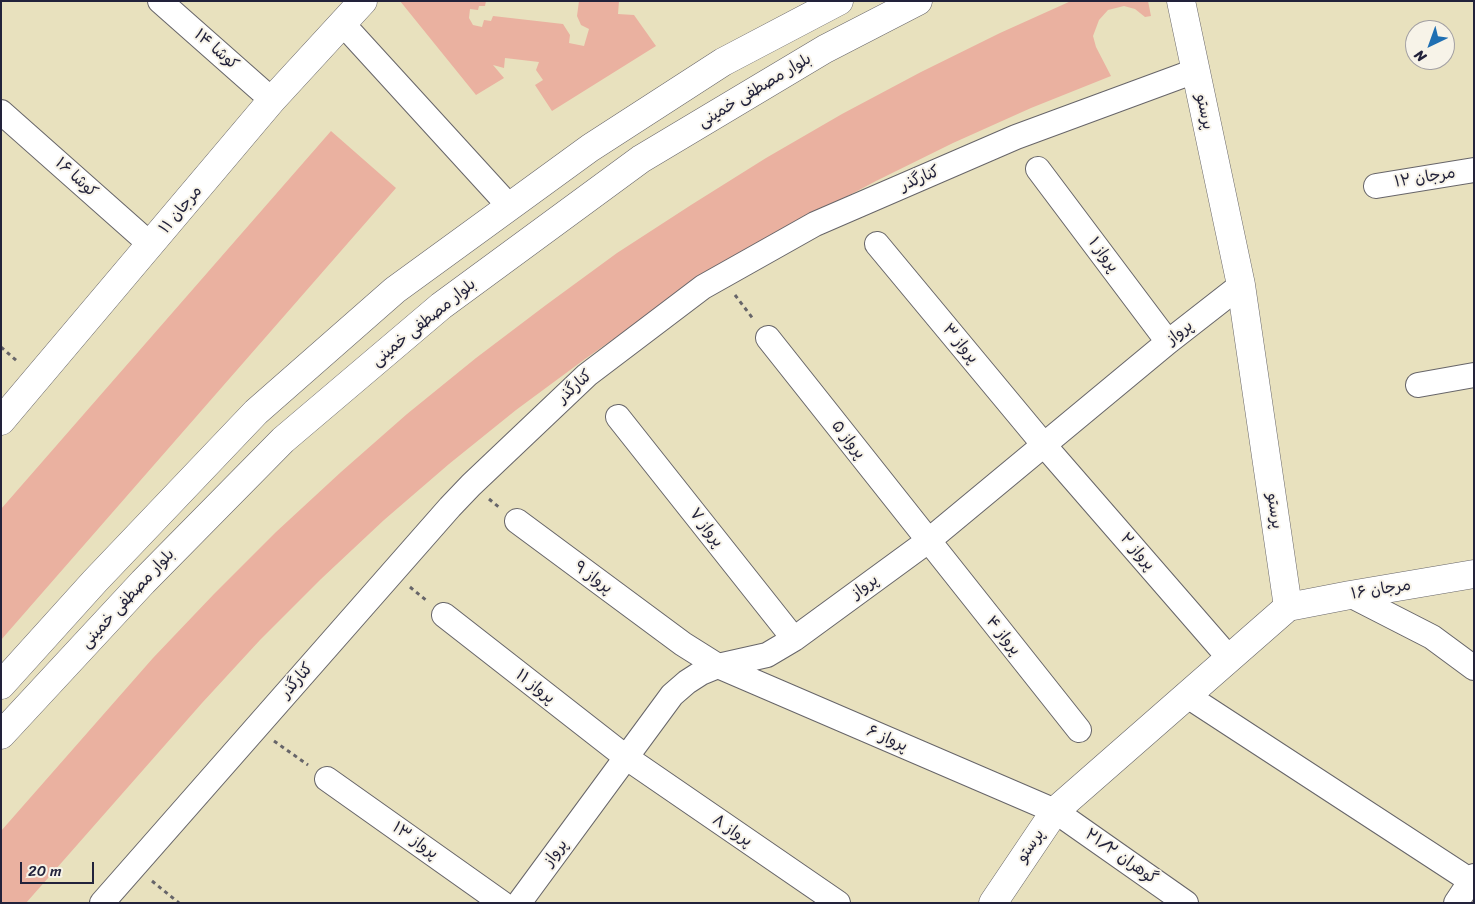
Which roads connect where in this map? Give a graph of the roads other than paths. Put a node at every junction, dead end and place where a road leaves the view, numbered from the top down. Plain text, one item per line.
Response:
1 (160, 1) edge
2 (363, 1) edge
3 (839, 1) edge
4 (918, 1) edge
5 (1181, 1) edge
6 (342, 23) junction
7 (1195, 71) junction
8 (272, 100) junction
9 (1, 112) edge
10 (1038, 169) dead end
11 (1474, 170) edge
12 (1376, 186) dead end
13 (510, 207) junction
14 (877, 244) dead end
15 (151, 245) junction
16 (1242, 285) junction
17 (768, 338) road end
18 (1168, 342) junction
19 (1474, 375) edge
20 (1418, 384) dead end
21 (618, 417) dead end
22 (1, 421) edge
23 (1044, 445) junction
24 (517, 522) road end
25 (928, 541) junction
26 (1474, 574) edge
27 (1350, 595) junction
28 (1288, 607) junction
29 (444, 615) road end
30 (794, 639) junction
31 (1230, 659) junction
32 (718, 666) junction
33 (1474, 668) edge
34 (1, 685) edge
35 (1186, 695) junction
36 (1079, 730) dead end
37 (1, 735) edge
38 (627, 758) junction
39 (328, 779) road end
40 (1055, 811) junction
41 (1472, 879) edge
42 (102, 903) edge
43 (502, 903) edge
44 (519, 903) edge
45 (838, 903) edge
46 (993, 903) edge
47 (1186, 903) edge
48 (1456, 903) edge

1 - 8 street, کوشا ۱۴
2 - 6 main road, مرجان ۱۱
3 - 13 main road
4 - 37 main road, بلوار مصطفی خمینی
5 - 7 main road, پرستو
6 - 8 main road, مرجان ۱۱
6 - 13 street
7 - 16 main road, پرستو
7 - 42 street, کنارگذر
8 - 15 main road, مرجان ۱۱
9 - 15 street, کوشا ۱۶
10 - 18 street, پرواز ۱
11 - 12 street, مرجان ۱۲
13 - 34 main road
14 - 23 street, پرواز ۳
15 - 22 main road, مرجان ۱۱
16 - 18 street, پرواز
16 - 28 main road, پرستو
17 - 25 street, پرواز ۵
18 - 23 street, پرواز
19 - 20 street
21 - 30 street, پرواز ۷
23 - 25 street, پرواز
23 - 31 street, پرواز ۲
24 - 32 street, پرواز ۹
25 - 30 street, پرواز
25 - 36 street, پرواز ۴
26 - 27 main road, مرجان ۱۶
27 - 28 main road, مرجان ۱۶
27 - 33 street
28 - 31 main road, پرستو
29 - 38 street, پرواز ۱۱
30 - 32 street, پرواز
31 - 35 main road, پرستو
32 - 38 street, پرواز
32 - 40 street, پرواز ۶
35 - 40 main road, پرستو
35 - 41 street
38 - 44 street, پرواز
38 - 45 street, پرواز ۸
39 - 43 street, پرواز ۱۳
40 - 46 main road, پرستو
40 - 47 street, گوهران ۲۱/۲
41 - 48 street

